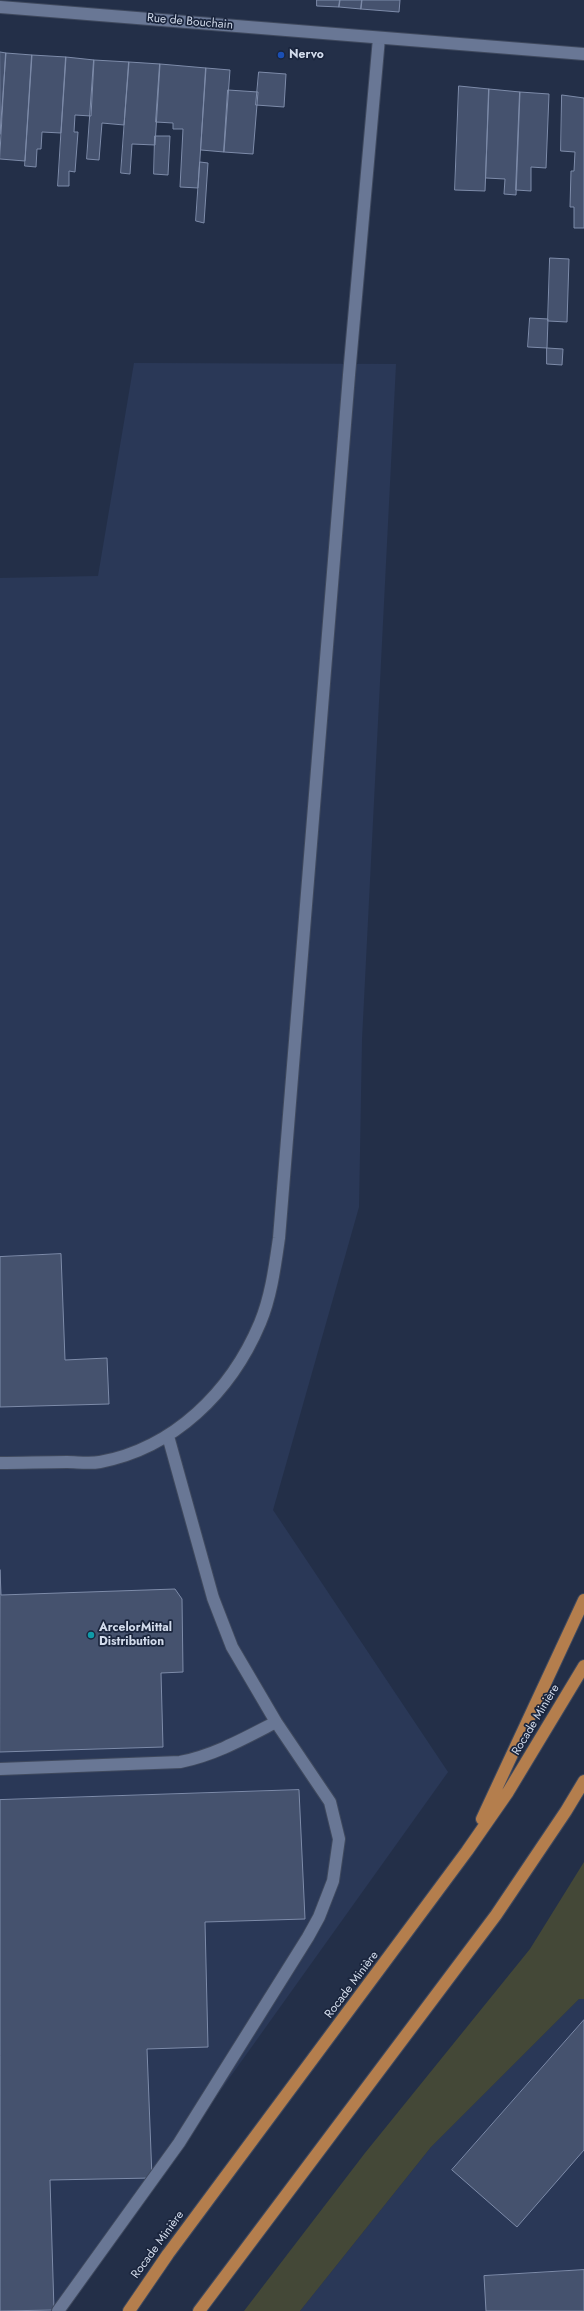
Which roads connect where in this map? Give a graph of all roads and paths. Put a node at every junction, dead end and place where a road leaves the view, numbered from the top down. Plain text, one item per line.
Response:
1 (0, 7) edge
2 (380, 38) junction
3 (584, 54) edge
4 (168, 1436) junction
5 (0, 1463) edge
6 (584, 1600) edge
7 (584, 1666) edge
8 (276, 1722) junction
9 (0, 1769) edge
10 (584, 1781) edge
11 (467, 1851) junction
12 (58, 2311) edge
13 (128, 2311) edge
14 (199, 2311) edge

1 - 2 street, Rue de Bouchain
2 - 3 street, Rue de Bouchain
2 - 4 street
4 - 5 street
4 - 8 street
6 - 11 highway
7 - 11 highway, Rocade Minière
8 - 9 street
8 - 12 street
10 - 14 highway
11 - 13 highway, Rocade Minière

